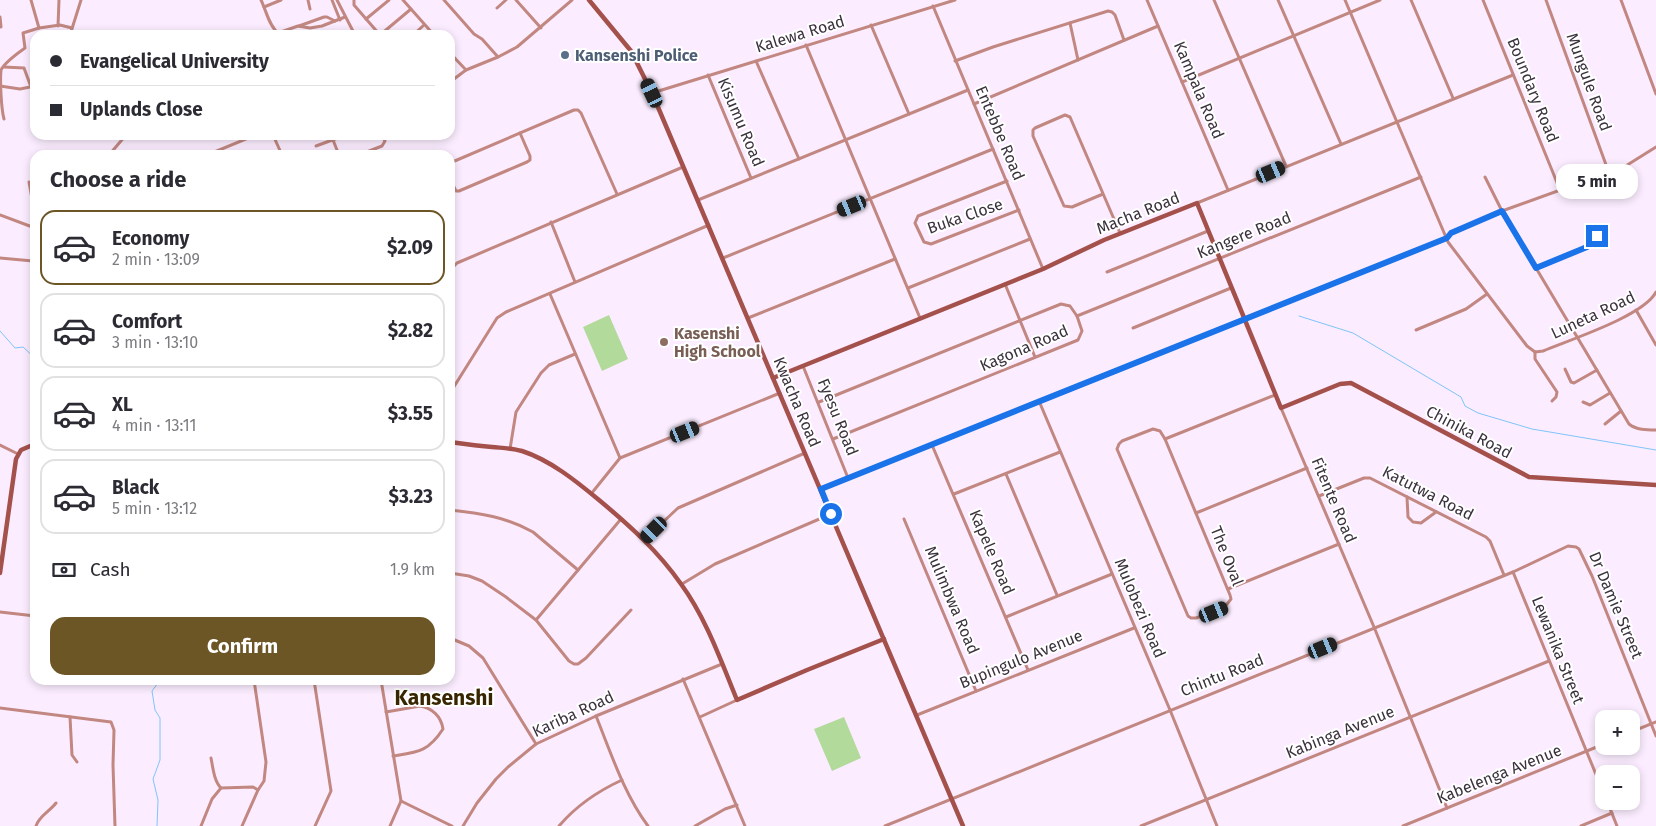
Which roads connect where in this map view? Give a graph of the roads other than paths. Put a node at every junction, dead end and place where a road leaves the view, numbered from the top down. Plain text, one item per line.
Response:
1 (30, 0) edge
2 (59, 0) edge
3 (81, 0) edge
4 (261, 0) edge
5 (281, 0) edge
6 (308, 0) edge
7 (332, 0) edge
8 (337, 0) edge
9 (354, 0) edge
10 (389, 0) edge
11 (403, 0) edge
12 (444, 0) edge
13 (506, 0) edge
14 (516, 0) edge
15 (572, 0) edge
16 (588, 0) edge
17 (954, 0) edge
18 (1147, 0) edge
19 (1214, 0) edge
20 (1278, 0) edge
21 (1345, 0) edge
22 (1380, 0) edge
23 (1411, 0) edge
24 (1483, 0) edge
25 (1546, 0) edge
26 (1621, 0) edge
27 (933, 6) junction
28 (264, 7) junction
29 (310, 8) dead end
30 (497, 8) dead end
31 (411, 9) junction
32 (1350, 13) junction
33 (0, 17) edge
34 (345, 17) junction
35 (366, 19) junction
36 (340, 20) junction
37 (336, 22) junction
38 (1070, 23) junction
39 (424, 25) junction
40 (871, 25) junction
41 (58, 26) junction
42 (298, 26) junction
43 (1158, 26) junction
44 (1, 27) edge
45 (39, 28) junction
46 (72, 28) joint
47 (541, 28) junction
48 (30, 30) edge
49 (32, 30) edge
50 (275, 30) edge
51 (288, 30) edge
52 (352, 30) edge
53 (376, 30) edge
54 (386, 30) edge
55 (418, 30) edge
56 (429, 30) edge
57 (1293, 35) junction
58 (1124, 40) junction
59 (806, 45) junction
60 (498, 57) junction
61 (1238, 59) junction
62 (1078, 60) junction
63 (455, 61) edge
64 (756, 61) junction
65 (956, 61) junction
66 (4, 67) junction
67 (466, 70) junction
68 (708, 75) junction
69 (1513, 75) junction
70 (455, 78) edge
71 (30, 81) edge
72 (1182, 82) junction
73 (0, 86) edge
74 (30, 87) edge
75 (968, 90) junction
76 (652, 93) junction
77 (1656, 94) edge
78 (1453, 98) junction
79 (974, 104) junction
80 (909, 114) junction
81 (4, 119) dead end
82 (1397, 121) junction
83 (520, 133) junction
84 (122, 140) edge
85 (244, 140) edge
86 (333, 140) joint
87 (383, 140) edge
88 (845, 140) junction
89 (1341, 144) junction
90 (316, 146) dead end
91 (1656, 147) edge
92 (993, 149) junction
93 (113, 150) edge
94 (218, 150) edge
95 (337, 150) edge
96 (370, 150) edge
97 (798, 159) junction
98 (455, 161) edge
99 (684, 166) junction
100 (1286, 166) junction
101 (1609, 173) junction
102 (1421, 177) junction
103 (1486, 177) dead end
104 (751, 178) junction
105 (1007, 181) junction
106 (29, 182) dead end
107 (30, 188) edge
108 (455, 190) edge
109 (1228, 190) junction
110 (1560, 190) junction
111 (617, 194) junction
112 (1103, 194) junction
113 (870, 198) junction
114 (698, 200) junction
115 (1197, 203) junction
116 (1019, 210) junction
117 (1502, 211) junction
118 (0, 214) edge
119 (551, 222) junction
120 (709, 225) junction
121 (30, 226) edge
122 (1208, 231) junction
123 (1120, 234) junction
124 (1031, 238) junction
125 (1447, 238) junction
126 (1587, 247) junction
127 (0, 258) edge
128 (723, 258) junction
129 (895, 259) junction
130 (1219, 259) junction
131 (30, 261) edge
132 (455, 265) edge
133 (1536, 268) junction
134 (1044, 269) junction
135 (1107, 272) dead end
136 (576, 282) junction
137 (1006, 284) junction
138 (908, 288) junction
139 (1231, 288) junction
140 (1656, 292) edge
141 (550, 294) junction
142 (1487, 294) junction
143 (1636, 310) junction
144 (1077, 316) junction
145 (748, 318) junction
146 (920, 318) junction
147 (1244, 319) junction
148 (1020, 320) junction
149 (1133, 328) dead end
150 (1416, 330) dead end
151 (1577, 337) junction
152 (1656, 345) edge
153 (1535, 352) junction
154 (575, 354) junction
155 (1035, 357) junction
156 (804, 366) junction
157 (1565, 369) dead end
158 (1597, 370) junction
159 (774, 378) junction
160 (455, 385) edge
161 (780, 393) junction
162 (1610, 393) junction
163 (1275, 395) junction
164 (1039, 401) junction
165 (1552, 401) dead end
166 (819, 402) junction
167 (1583, 402) dead end
168 (1281, 408) junction
169 (1621, 411) junction
170 (1605, 424) dead end
171 (1656, 430) edge
172 (833, 439) junction
173 (1165, 439) junction
174 (455, 443) edge
175 (0, 444) edge
176 (932, 445) junction
177 (30, 446) edge
178 (510, 449) junction
179 (1060, 452) junction
180 (805, 453) junction
181 (18, 454) junction
182 (620, 458) junction
183 (1306, 468) junction
184 (1006, 474) junction
185 (848, 478) junction
186 (1656, 485) edge
187 (821, 489) junction
188 (592, 494) junction
189 (954, 494) junction
190 (1319, 496) junction
191 (1407, 497) junction
192 (455, 511) edge
193 (1436, 512) junction
194 (1196, 513) junction
195 (831, 514) junction
196 (621, 519) junction
197 (904, 519) dead end
198 (644, 540) junction
199 (1339, 544) junction
200 (1568, 546) joint
201 (578, 570) junction
202 (1513, 572) junction
203 (0, 573) edge
204 (455, 574) edge
205 (1112, 574) junction
206 (1504, 575) junction
207 (682, 584) junction
208 (1228, 589) junction
209 (1057, 596) junction
210 (631, 610) dead end
211 (0, 612) edge
212 (30, 615) edge
213 (1006, 617) junction
214 (536, 620) junction
215 (1374, 627) junction
216 (1134, 628) junction
217 (884, 639) junction
218 (455, 640) edge
219 (1550, 661) junction
220 (722, 664) junction
221 (1028, 670) junction
222 (683, 679) junction
223 (255, 685) edge
224 (315, 685) edge
225 (382, 685) edge
226 (976, 691) junction
227 (737, 700) junction
228 (0, 708) edge
229 (1170, 710) junction
230 (386, 712) junction
231 (917, 715) junction
232 (596, 716) junction
233 (70, 717) junction
234 (700, 717) junction
235 (1411, 717) junction
236 (1656, 722) edge
237 (1651, 724) junction
238 (1640, 728) edge
239 (1656, 736) edge
240 (536, 744) junction
241 (1595, 748) edge
242 (1586, 752) junction
243 (393, 756) junction
244 (211, 758) dead end
245 (77, 762) dead end
246 (1595, 773) edge
247 (622, 780) junction
248 (221, 788) junction
249 (258, 790) junction
250 (952, 798) junction
251 (1206, 800) junction
252 (401, 802) junction
253 (56, 803) dead end
254 (737, 805) junction
255 (1446, 808) junction
256 (1611, 810) edge
257 (1612, 813) junction
258 (36, 826) edge
259 (115, 826) edge
260 (201, 826) edge
261 (242, 826) edge
262 (315, 826) edge
263 (390, 826) edge
264 (452, 826) edge
265 (464, 826) edge
266 (559, 826) edge
267 (648, 826) edge
268 (695, 826) edge
269 (746, 826) edge
270 (885, 826) edge
271 (964, 826) edge
272 (1141, 826) edge
273 (1217, 826) edge
274 (1403, 826) edge
275 (1581, 826) edge
276 (1617, 826) edge

1 - 45 street
2 - 41 street
3 - 46 street
4 - 28 street
5 - 28 street
6 - 29 street
7 - 36 street
8 - 34 street
9 - 35 street
10 - 35 street
11 - 31 street
12 - 60 street
13 - 30 street
14 - 47 street
15 - 47 street
16 - 76 main road, Kwacha Road
17 - 27 street, Kalewa Road
18 - 43 street, Kampala Road
19 - 61 street
20 - 57 street
21 - 32 street
22 - 32 street
23 - 78 street
24 - 69 street, Boundary Road
25 - 101 street, Mungule Road
26 - 77 street
27 - 40 street, Kalewa Road
27 - 65 street, Entebbe Road
28 - 50 street
31 - 39 street
31 - 54 street
32 - 57 street
32 - 82 street
33 - 44 street
34 - 36 street
34 - 52 street
35 - 53 street
36 - 37 street
37 - 42 street
37 - 42 street
38 - 58 street
38 - 62 street
38 - 65 street
39 - 55 street
39 - 56 street
40 - 59 street, Kalewa Road
40 - 80 street
41 - 45 street
41 - 46 street
42 - 51 street
43 - 58 street
43 - 72 street, Kampala Road
45 - 49 street
47 - 60 street
48 - 66 street
57 - 61 street
57 - 89 street
58 - 62 street
59 - 64 street, Kalewa Road
59 - 88 street
60 - 67 street
61 - 72 street
61 - 100 street
62 - 79 street
63 - 67 street
64 - 68 street, Kalewa Road
64 - 97 street
65 - 75 street, Entebbe Road
66 - 71 street
66 - 73 street
67 - 70 street
68 - 76 street, Kalewa Road
68 - 104 street, Kisumu Road
69 - 78 street, Macha Road
69 - 110 street, Boundary Road
72 - 109 street, Kampala Road
73 - 74 street
73 - 81 street
75 - 79 street, Entebbe Road
75 - 80 street
76 - 99 main road, Kwacha Road
78 - 82 street, Macha Road
79 - 92 street, Entebbe Road
80 - 88 street
82 - 89 street, Macha Road
82 - 102 street
83 - 98 street
83 - 108 street
83 - 111 street
84 - 93 street
85 - 94 street
86 - 90 street
86 - 95 street
87 - 96 street
88 - 97 street
88 - 113 street
89 - 100 street, Macha Road
91 - 101 street
92 - 105 street, Entebbe Road
92 - 113 street
97 - 104 street
99 - 111 street
99 - 114 main road, Kwacha Road
100 - 109 street, Macha Road
101 - 110 street
102 - 125 street
102 - 130 street, Kangere Road
103 - 117 street
104 - 114 street
105 - 116 street, Entebbe Road
105 - 116 street, Buka Close
106 - 107 street
109 - 115 street, Macha Road
110 - 117 street
111 - 119 street
112 - 112 street
112 - 123 street
113 - 128 street
113 - 129 street
114 - 120 main road, Kwacha Road
115 - 122 main road, Fitente Road
115 - 123 main road, Macha Road
116 - 124 street, Entebbe Road
117 - 125 street
117 - 133 street
118 - 121 street
119 - 132 street
119 - 136 street
120 - 128 main road, Kwacha Road
120 - 136 street
122 - 130 main road, Fitente Road
122 - 135 street
123 - 134 main road, Macha Road
124 - 134 street, Entebbe Road
124 - 138 street
125 - 142 street
125 - 147 street
126 - 126 street
126 - 133 street
127 - 131 street
128 - 145 main road, Kwacha Road
129 - 138 street
129 - 145 street
130 - 139 main road, Fitente Road
130 - 144 street, Kangere Road
133 - 151 street
134 - 137 main road, Macha Road
136 - 141 street
137 - 146 main road, Macha Road
137 - 148 street
138 - 146 street
139 - 147 main road, Fitente Road
139 - 149 street
140 - 143 street, Luneta Road
141 - 154 street
141 - 160 street
142 - 150 street
142 - 153 street
143 - 151 street, Luneta Road
143 - 152 street
144 - 148 street, Kagona Road
144 - 155 street, Kagona Road
145 - 159 main road, Kwacha Road
146 - 156 main road, Macha Road
147 - 163 main road, Fitente Road
147 - 164 street
148 - 155 street
148 - 166 street, Kagona Road
151 - 153 street, Luneta Road
151 - 158 street
153 - 165 street
154 - 178 street
154 - 182 street
155 - 172 street, Kagona Road
156 - 159 main road, Macha Road
156 - 166 street, Fyesu Road
157 - 158 street
158 - 162 street
159 - 161 main road, Kwacha Road
161 - 180 main road, Kwacha Road
161 - 182 street
162 - 167 street
162 - 169 street
163 - 168 main road, Fitente Road
163 - 173 street
164 - 176 street
164 - 179 street, Mulobezi Road
166 - 172 street, Fyesu Road
168 - 183 street, Fitente Road
168 - 186 main road, Chinika Road
169 - 170 street
169 - 171 street
172 - 185 street, Fyesu Road
173 - 194 street, The Oval
173 - 208 street, The Oval
174 - 178 main road
175 - 181 street
176 - 185 street
176 - 189 street, Kapele Road
177 - 181 main road
178 - 188 main road
179 - 184 street
179 - 205 street, Mulobezi Road
180 - 187 main road, Kwacha Road
180 - 198 street
181 - 203 main road
182 - 188 street
183 - 190 street, Fitente Road
183 - 194 street
184 - 189 street
184 - 209 street
185 - 187 street
187 - 195 main road, Kwacha Road
188 - 196 main road
189 - 213 street, Kapele Road
190 - 191 street, Katutwa Road
190 - 199 street, Fitente Road
191 - 193 street, Katutwa Road
191 - 193 street
192 - 201 street
193 - 206 street, Katutwa Road
194 - 208 street, The Oval
195 - 207 street
195 - 217 main road, Kwacha Road
196 - 198 main road
196 - 201 street
197 - 226 street, Mulimbwa Road
198 - 207 main road
199 - 208 street
199 - 215 street, Fitente Road
200 - 202 street, Chintu Road
200 - 237 street, Dr Damie Street
201 - 214 street
202 - 206 street, Chintu Road
202 - 219 street, Lewanika Street
204 - 214 street
205 - 209 street
205 - 216 street, Mulobezi Road
206 - 215 street, Chintu Road
207 - 220 main road
209 - 213 street
210 - 214 street
211 - 212 street
213 - 221 street, Kapele Road
215 - 229 street, Chintu Road
215 - 235 street, Fitente Road
216 - 221 street, Bupingulo Avenue
216 - 229 street, Mulobezi Road
217 - 227 main road
217 - 231 main road, Kwacha Road
218 - 240 street
219 - 235 street, Kabinga Avenue
219 - 242 street, Lewanika Street
220 - 222 street, Kariba Road
220 - 227 main road
221 - 226 street, Bupingulo Avenue
222 - 232 street, Kariba Road
222 - 234 street
223 - 249 street
224 - 262 street
225 - 230 street
226 - 231 street, Bupingulo Avenue
227 - 234 street
228 - 233 street
229 - 250 street, Chintu Road
229 - 251 street, Mulobezi Road
230 - 243 street
230 - 243 street
231 - 250 main road, Kwacha Road
232 - 240 street, Kariba Road
232 - 247 street
233 - 245 street
233 - 259 street
234 - 254 street
235 - 251 street, Kabinga Avenue
235 - 255 street, Fitente Road
236 - 237 street
237 - 238 street
237 - 239 street, Dr Damie Street
240 - 265 street, Kariba Road
241 - 242 street, Kabelenga Avenue
242 - 246 street, Lewanika Street
242 - 255 street, Kabelenga Avenue
243 - 252 street
244 - 248 street
247 - 266 street
247 - 267 street
248 - 249 street
248 - 260 street
249 - 261 street
250 - 270 street, Chintu Road
250 - 271 main road, Kwacha Road
251 - 272 street, Kabinga Avenue
251 - 273 street, Mulobezi Road
252 - 263 street
252 - 264 street
253 - 258 street
254 - 268 street
254 - 269 street
255 - 274 street, Kabelenga Avenue
256 - 257 street
257 - 275 street
257 - 276 street

